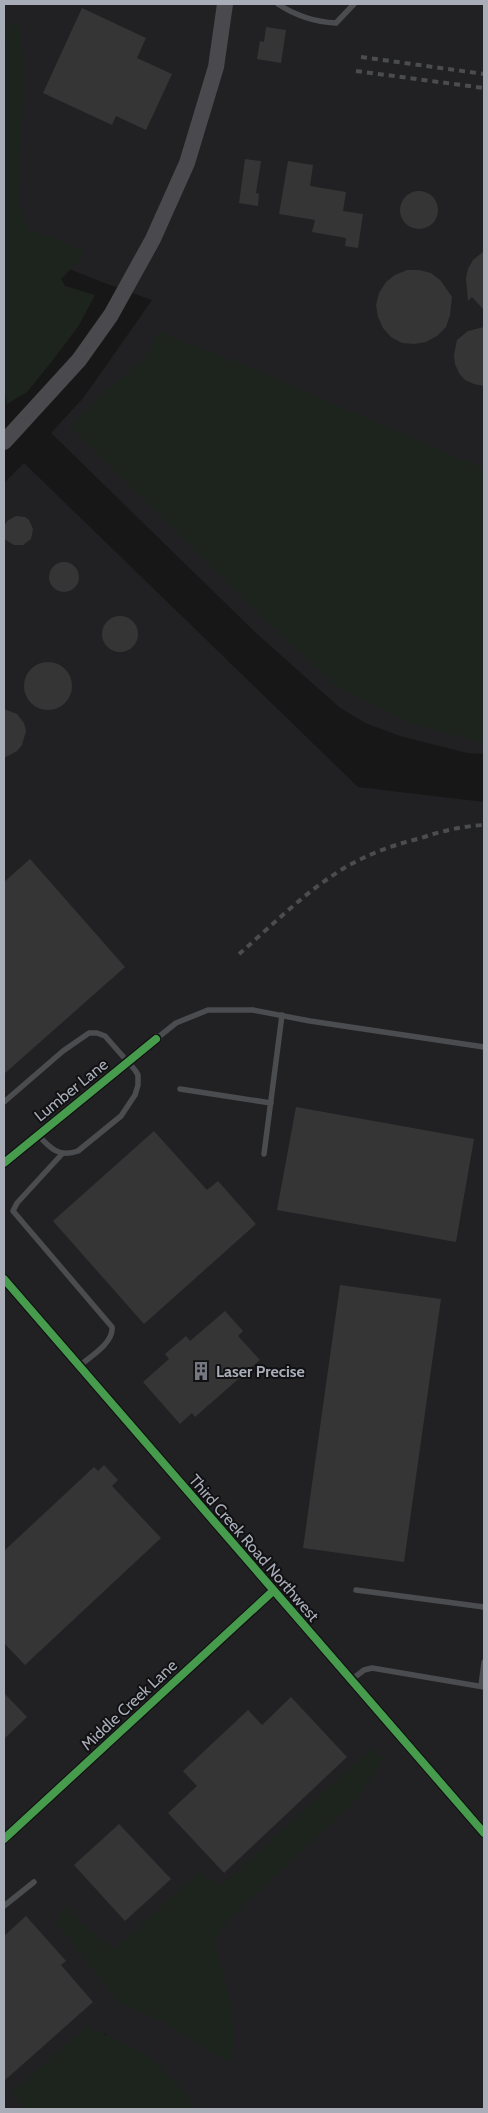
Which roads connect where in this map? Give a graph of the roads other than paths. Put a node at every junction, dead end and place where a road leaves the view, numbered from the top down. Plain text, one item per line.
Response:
1 (225, 4) edge
2 (278, 4) edge
3 (354, 4) edge
4 (4, 442) edge
5 (282, 1016) junction
6 (156, 1039) joint
7 (484, 1047) edge
8 (128, 1061) junction
9 (180, 1089) dead end
10 (4, 1102) edge
11 (271, 1102) junction
12 (38, 1135) junction
13 (62, 1154) junction
14 (264, 1154) dead end
15 (5, 1158) edge
16 (4, 1279) edge
17 (79, 1366) junction
18 (356, 1590) dead end
19 (273, 1591) junction
20 (484, 1607) edge
21 (484, 1662) edge
22 (351, 1680) junction
23 (483, 1686) edge
24 (484, 1833) edge
25 (4, 1839) edge
26 (34, 1882) dead end
27 (4, 1906) edge

1 - 4 main road
2 - 3 lane
5 - 6 lane
5 - 7 lane
5 - 11 lane
6 - 8 street, Lumber Lane
8 - 10 lane
8 - 12 street, Lumber Lane
8 - 13 lane
9 - 11 lane
11 - 14 lane
12 - 13 lane
12 - 15 street, Lumber Lane
13 - 17 lane
16 - 17 street, Third Creek Road Northwest
17 - 19 street, Third Creek Road Northwest
18 - 20 lane
19 - 22 street, Third Creek Road Northwest
19 - 25 street, Middle Creek Lane
21 - 23 lane
22 - 23 lane
22 - 24 street, Third Creek Road Northwest
26 - 27 lane

